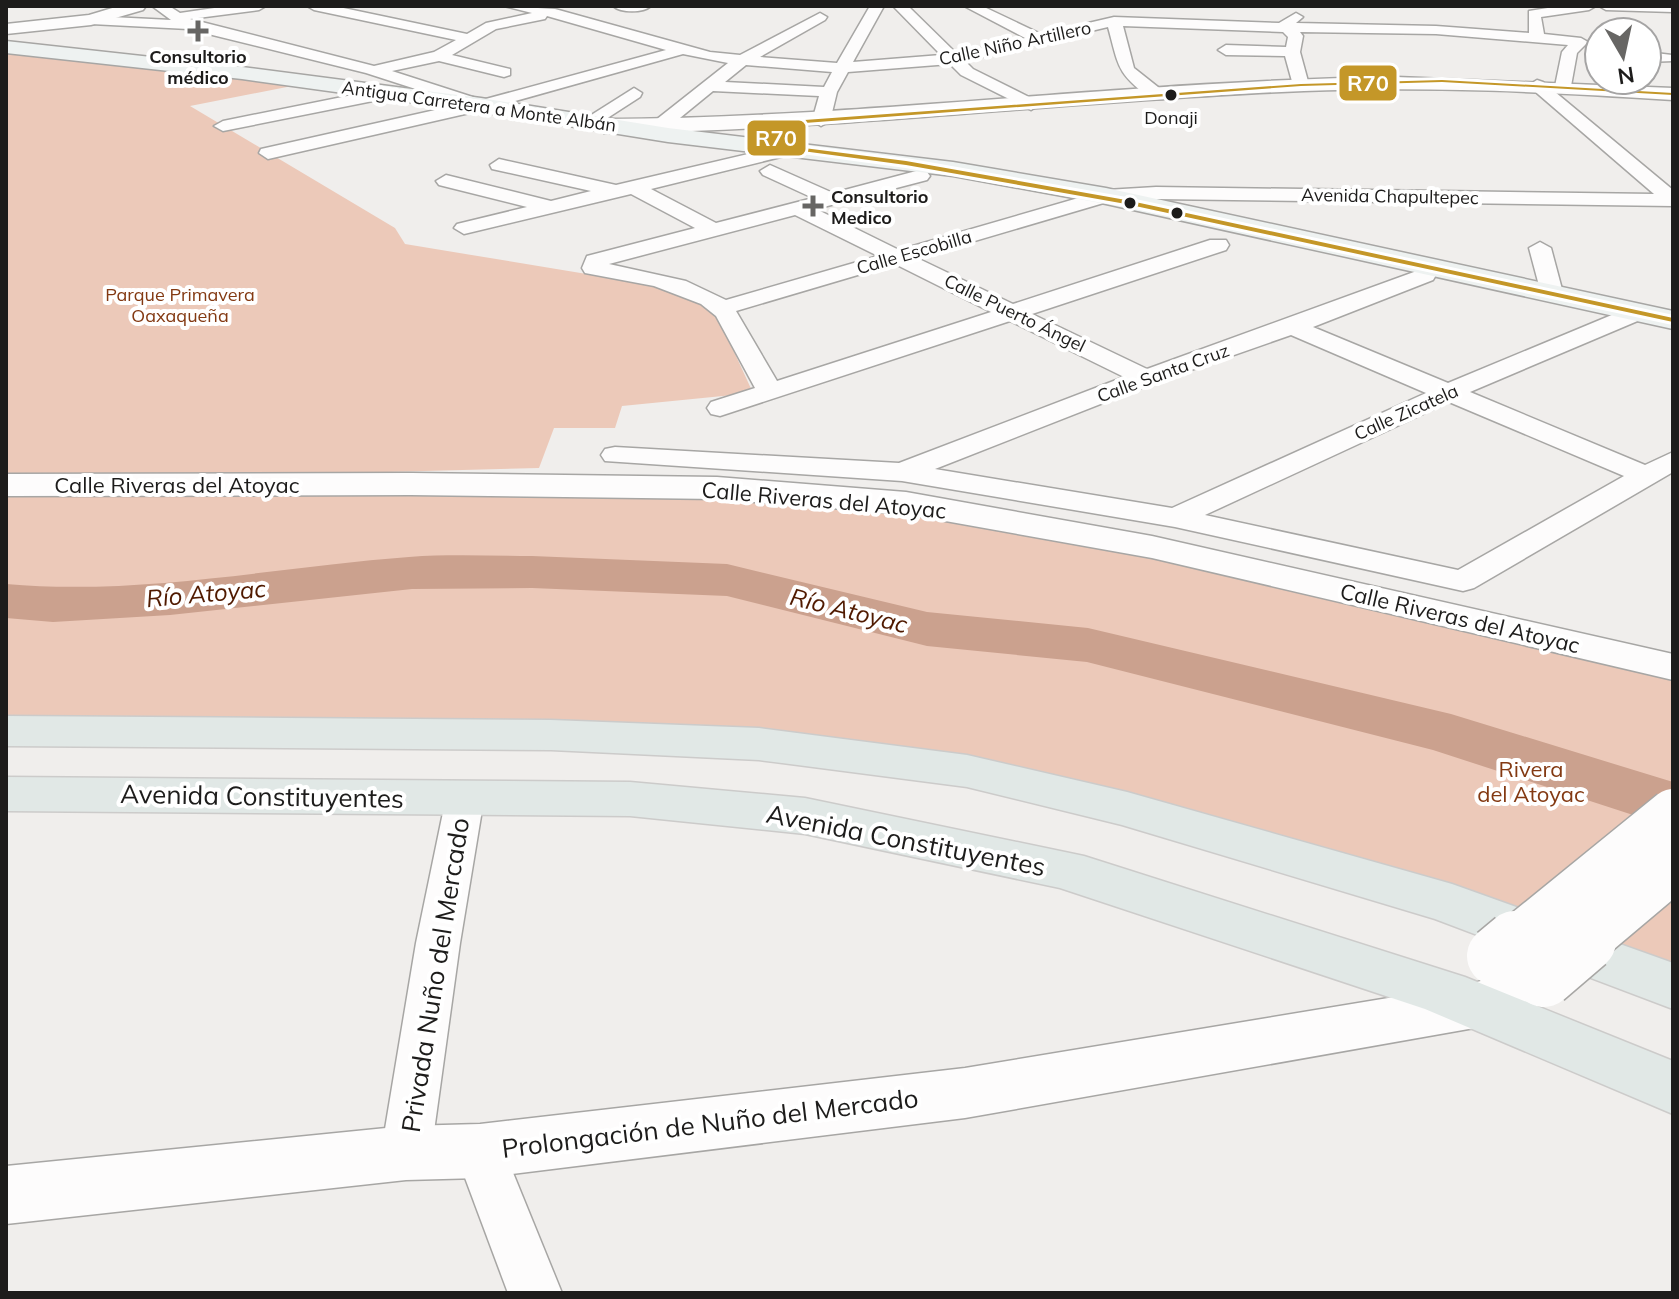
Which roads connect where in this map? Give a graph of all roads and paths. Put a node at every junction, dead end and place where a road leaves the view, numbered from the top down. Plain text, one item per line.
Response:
1 (137, 6) edge
2 (159, 6) edge
3 (259, 6) edge
4 (314, 6) edge
5 (511, 6) edge
6 (584, 6) edge
7 (620, 6) edge
8 (644, 6) edge
9 (877, 6) edge
10 (901, 6) edge
11 (971, 6) edge
12 (1589, 6) edge
13 (1606, 6) edge
14 (1673, 8) edge
15 (555, 13) junction
16 (1462, 16) dead end
17 (820, 17) dead end
18 (1416, 17) junction
19 (91, 20) junction
20 (183, 21) junction
21 (1114, 21) junction
22 (1291, 22) junction
23 (491, 26) junction
24 (6, 29) edge
25 (1436, 30) junction
26 (542, 34) dead end
27 (466, 38) junction
28 (1537, 38) junction
29 (1039, 39) junction
30 (6, 47) edge
31 (1576, 47) junction
32 (1583, 49) edge
33 (683, 50) junction
34 (1226, 50) dead end
35 (1292, 52) junction
36 (439, 56) junction
37 (1663, 58) edge
38 (1667, 58) dead end
39 (955, 59) junction
40 (570, 61) dead end
41 (741, 61) junction
42 (842, 68) junction
43 (372, 70) junction
44 (603, 71) junction
45 (504, 72) dead end
46 (319, 84) junction
47 (1301, 85) junction
48 (1537, 85) junction
49 (710, 86) junction
50 (1563, 86) junction
51 (829, 92) junction
52 (387, 93) junction
53 (634, 93) dead end
54 (1673, 94) edge
55 (1157, 95) junction
56 (481, 105) junction
57 (1031, 105) junction
58 (821, 121) junction
59 (777, 124) junction
60 (594, 125) junction
61 (223, 126) dead end
62 (658, 127) junction
63 (795, 148) junction
64 (268, 153) dead end
65 (499, 165) dead end
66 (770, 171) dead end
67 (920, 176) dead end
68 (446, 181) dead end
69 (627, 190) junction
70 (1106, 196) junction
71 (831, 199) junction
72 (1673, 200) edge
73 (552, 207) junction
74 (797, 208) junction
75 (464, 228) dead end
76 (712, 229) junction
77 (1218, 245) dead end
78 (1540, 248) dead end
79 (900, 256) junction
80 (1425, 275) dead end
81 (1552, 293) junction
82 (722, 308) junction
83 (1011, 312) junction
84 (1639, 312) junction
85 (1673, 320) edge
86 (1292, 327) junction
87 (1145, 378) junction
88 (771, 393) junction
89 (1447, 393) junction
90 (720, 408) dead end
91 (615, 455) dead end
92 (1673, 460) edge
93 (902, 472) junction
94 (1645, 475) junction
95 (6, 485) edge
96 (1175, 518) junction
97 (1673, 667) edge
98 (6, 731) edge
99 (6, 794) edge
100 (465, 798) junction
101 (1673, 813) edge
102 (1673, 868) edge
103 (1673, 986) edge
104 (1476, 990) junction
105 (1673, 1088) edge
106 (480, 1151) junction
107 (406, 1153) junction
108 (6, 1195) edge
109 (535, 1293) edge

1 - 19 street
2 - 20 street
3 - 20 street
4 - 27 street
5 - 15 street, Calle Niño Artillero
6 - 15 street
7 - 8 street
9 - 42 street
10 - 39 street
11 - 29 street
12 - 28 street
13 - 14 street
15 - 23 street
15 - 33 street, Calle Niño Artillero
16 - 18 street, Calle Niño Artillero
17 - 41 street
18 - 22 street, Calle Niño Artillero
18 - 25 street
19 - 20 street
19 - 24 street
20 - 43 street
21 - 22 street, Calle Niño Artillero
21 - 29 street, Calle Niño Artillero
21 - 55 street
22 - 25 street
22 - 35 street
23 - 26 street
23 - 27 street
25 - 28 street
27 - 36 street
28 - 31 street
29 - 39 street, Calle Niño Artillero
30 - 46 main road, Antigua Carretera a Monte Albán
31 - 32 street
31 - 50 street
33 - 41 street, Calle Niño Artillero
33 - 44 street
34 - 35 street
35 - 47 street
36 - 43 street
36 - 45 street
37 - 38 street
39 - 42 street, Calle Niño Artillero
39 - 57 street
40 - 44 street
41 - 42 street, Calle Niño Artillero
41 - 49 street
42 - 51 street
43 - 46 street
43 - 56 street
44 - 56 street
46 - 52 main road, Antigua Carretera a Monte Albán
47 - 48 street, Antigua Carretera a Monte Albán
47 - 55 street, Antigua Carretera a Monte Albán
48 - 50 street, Antigua Carretera a Monte Albán
48 - 72 street
49 - 51 street
49 - 62 street
50 - 54 street, Antigua Carretera a Monte Albán
51 - 58 street
52 - 56 main road, Antigua Carretera a Monte Albán
52 - 61 street
53 - 60 street
55 - 57 street, Antigua Carretera a Monte Albán
56 - 60 main road, Antigua Carretera a Monte Albán
56 - 64 street
57 - 58 street, Antigua Carretera a Monte Albán
58 - 59 street, Antigua Carretera a Monte Albán
59 - 62 street, Antigua Carretera a Monte Albán
59 - 63 main road
60 - 62 street, Antigua Carretera a Monte Albán
60 - 63 main road
63 - 69 street
63 - 70 main road
65 - 69 street
66 - 71 street
67 - 71 street
68 - 73 street
69 - 73 street
69 - 76 street
70 - 72 street, Avenida Chapultepec
70 - 79 street, Calle Escobilla
70 - 81 main road
71 - 74 street
73 - 75 street
74 - 76 street
74 - 79 street, Calle Puerto Ángel
76 - 82 street
77 - 83 street
78 - 81 street
79 - 82 street, Calle Escobilla
79 - 83 street, Calle Puerto Ángel
80 - 86 street, Calle Santa Cruz
81 - 84 main road
82 - 88 street
83 - 87 street, Calle Puerto Ángel
83 - 88 street
84 - 85 main road
84 - 89 street, Calle Zicatela
86 - 87 street, Calle Santa Cruz
86 - 89 street
87 - 93 street, Calle Santa Cruz
88 - 90 street
89 - 94 street
89 - 96 street, Calle Zicatela
91 - 93 street
92 - 94 street
93 - 96 street
94 - 96 street
95 - 97 street, Calle Riveras del Atoyac
98 - 103 main road
99 - 100 main road, Avenida Constituyentes
100 - 104 main road, Avenida Constituyentes
100 - 107 street, Privada Nuño del Mercado
101 - 104 street, bridge
102 - 104 street, bridge
104 - 105 main road, Avenida Constituyentes
104 - 106 street, Prolongación de Nuño del Mercado
106 - 107 street, Prolongación de Nuño del Mercado
106 - 109 street
107 - 108 street, Prolongación de Nuño del Mercado

